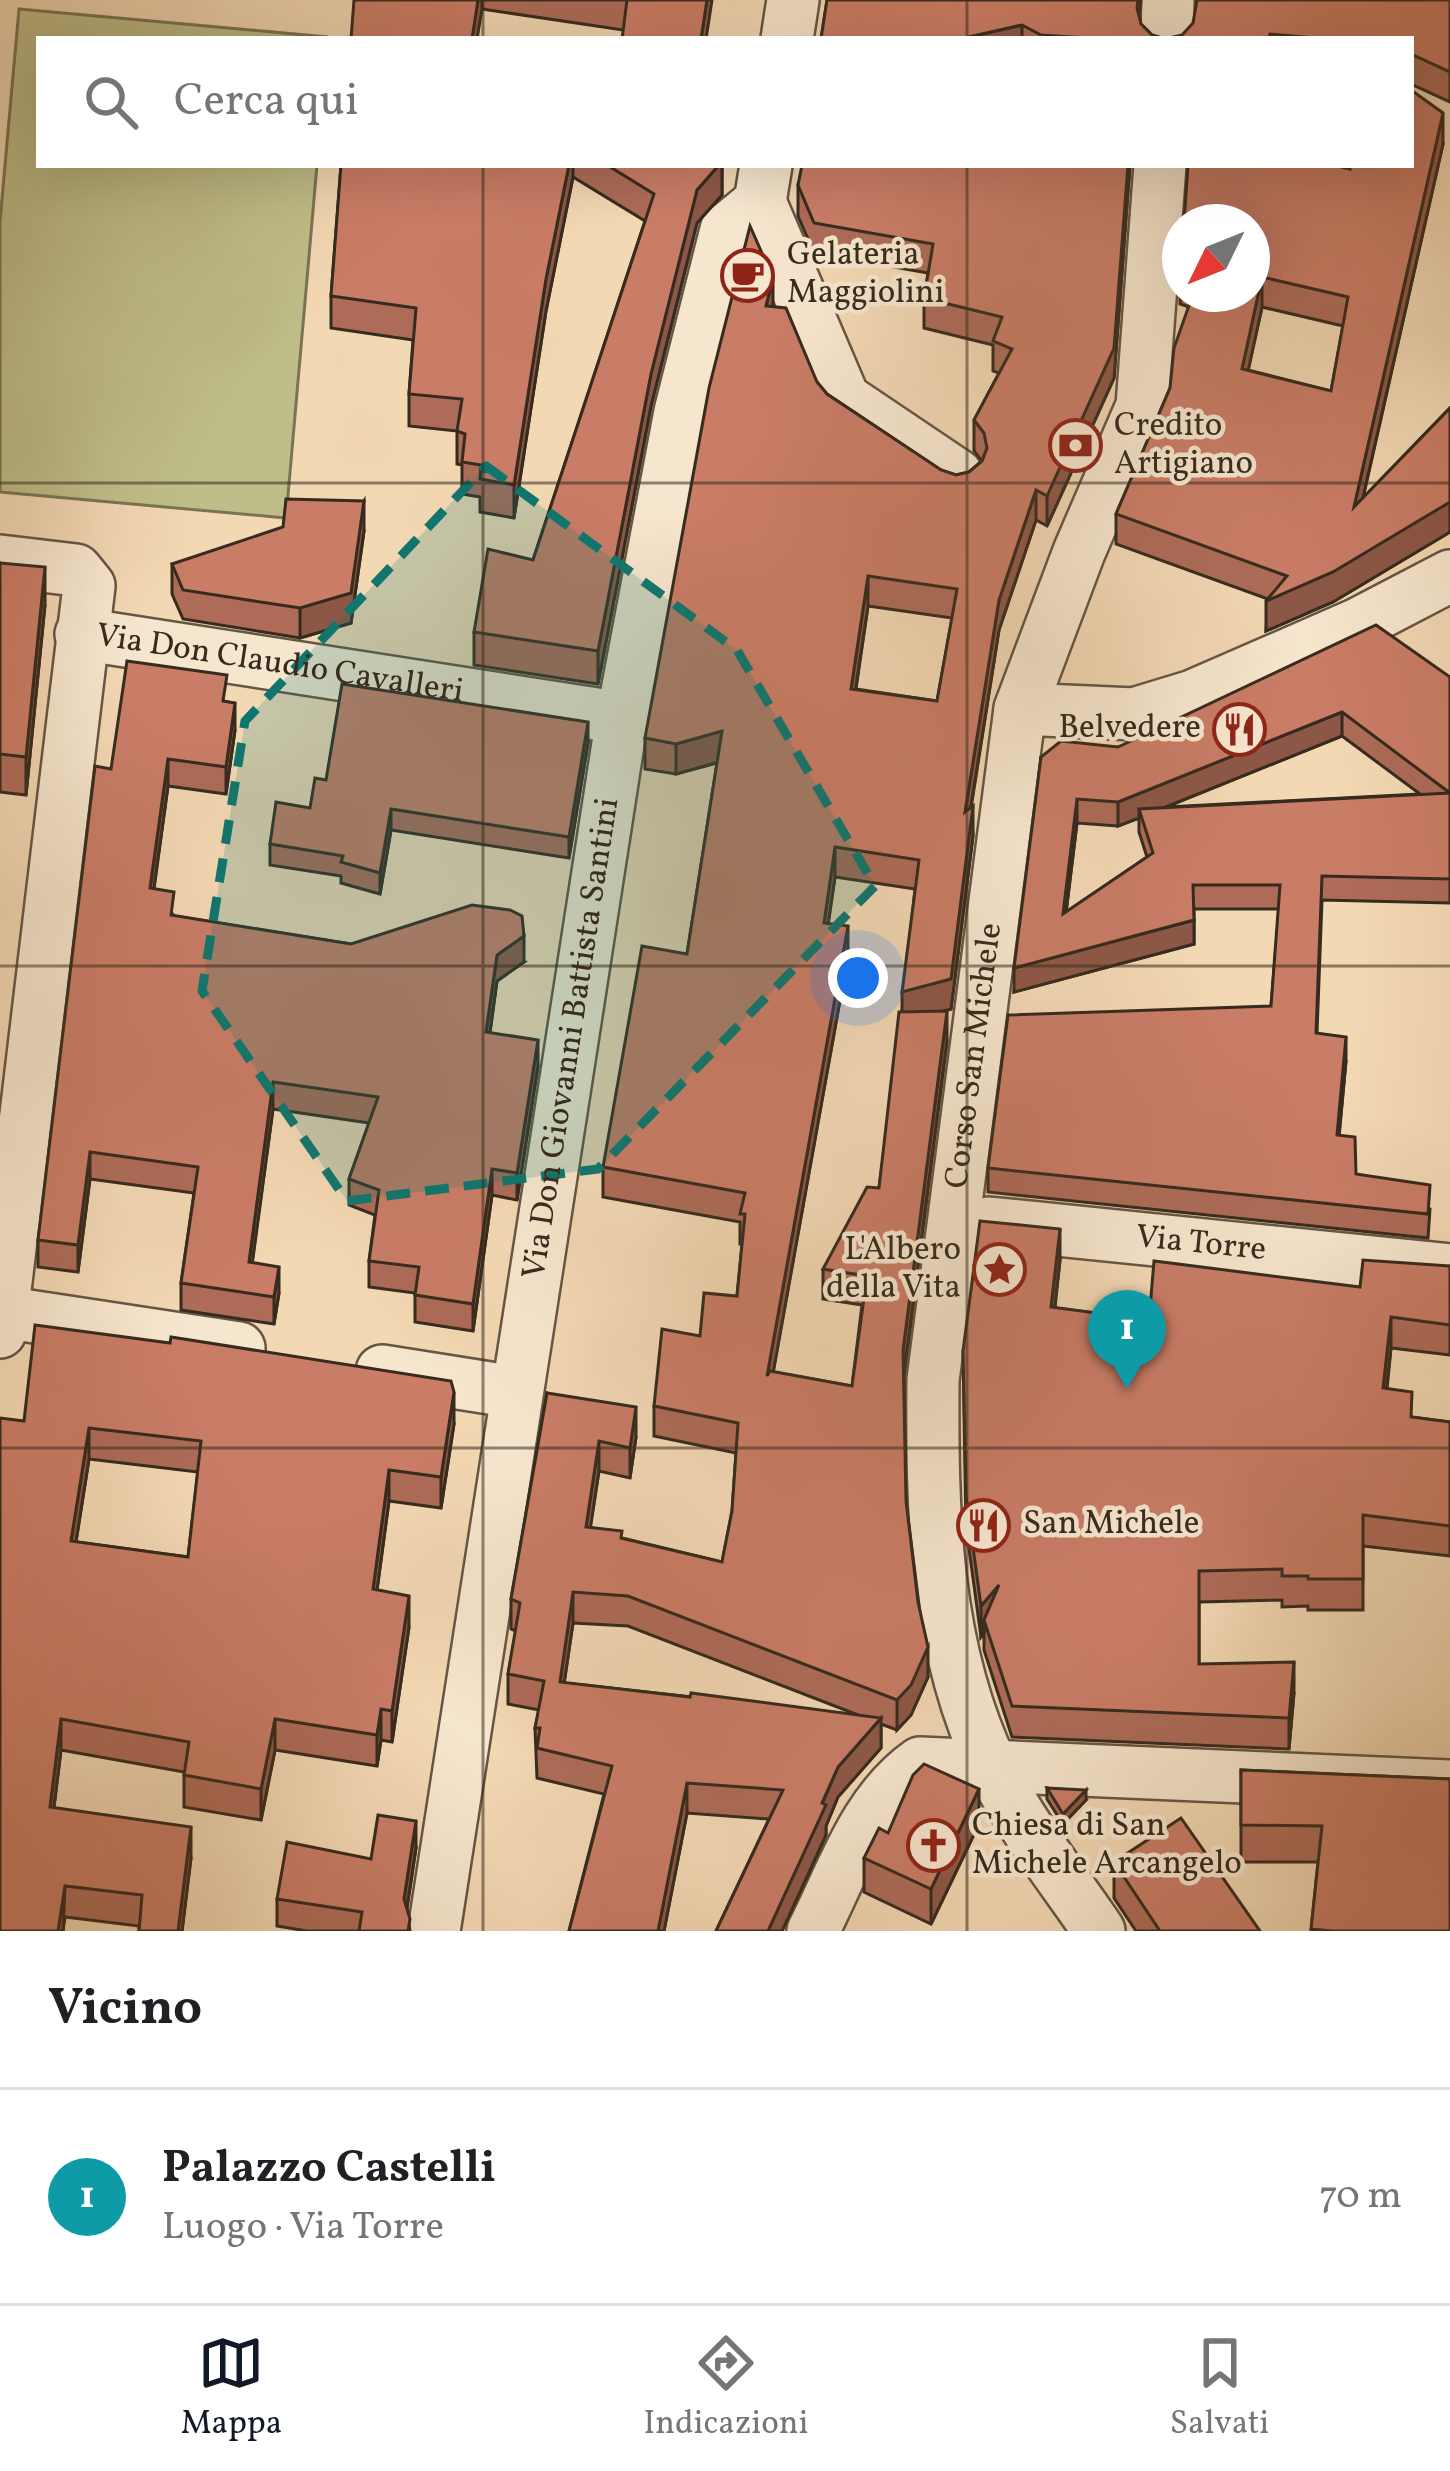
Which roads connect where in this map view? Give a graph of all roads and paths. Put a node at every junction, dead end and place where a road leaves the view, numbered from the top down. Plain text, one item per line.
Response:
1 (793, 0) edge
2 (1168, 0) edge
3 (787, 36) edge
4 (1167, 36) edge
5 (1160, 168) edge
6 (763, 184) edge
7 (958, 475) edge
8 (0, 561) edge
9 (1450, 576) edge
10 (81, 634) junction
11 (1020, 709) junction
12 (622, 718) junction
13 (953, 1219) junction
14 (1450, 1270) edge
15 (1, 1322) edge
16 (515, 1392) junction
17 (993, 1768) junction
18 (1450, 1786) edge
19 (434, 1931) edge
20 (813, 1931) edge
21 (1099, 1931) edge

1 - 3 street
2 - 4 street
5 - 11 street, Corso San Michele
6 - 7 street
6 - 12 street, Via Don Giovanni Battista Santini
8 - 10 street, Via Don Claudio Cavalleri
9 - 11 street
10 - 12 street, Via Don Claudio Cavalleri
10 - 15 street
11 - 13 street, Corso San Michele
12 - 16 street, Via Don Giovanni Battista Santini
13 - 14 street, Via Torre
13 - 17 street, Corso San Michele
15 - 16 street
16 - 19 street, Via Don Giovanni Battista Santini
17 - 18 street
17 - 20 street
17 - 21 street, Corso San Michele

